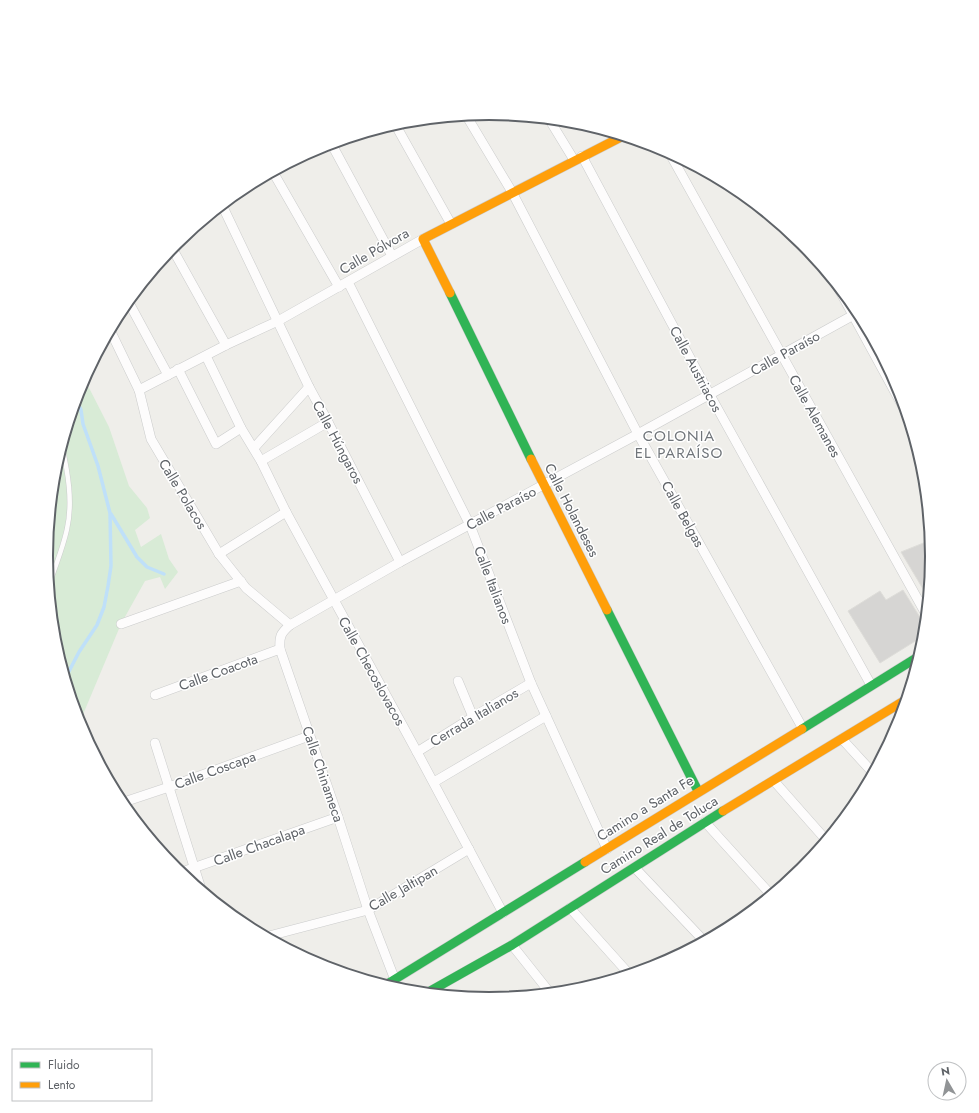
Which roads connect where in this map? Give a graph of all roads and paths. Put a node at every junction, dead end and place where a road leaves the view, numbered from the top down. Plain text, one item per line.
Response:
1 (469, 121) edge
2 (554, 125) edge
3 (398, 130) edge
4 (617, 139) edge
5 (334, 149) edge
6 (578, 158) junction
7 (674, 161) edge
8 (276, 175) edge
9 (512, 192) junction
10 (224, 210) edge
11 (451, 224) junction
12 (423, 239) junction
13 (175, 254) edge
14 (392, 256) junction
15 (348, 282) junction
16 (339, 287) junction
17 (132, 308) edge
18 (853, 316) edge
19 (278, 322) junction
20 (113, 336) edge
21 (226, 345) junction
22 (782, 355) junction
23 (206, 356) junction
24 (178, 369) junction
25 (168, 375) junction
26 (308, 387) junction
27 (139, 390) junction
28 (710, 395) junction
29 (328, 422) junction
30 (241, 428) junction
31 (638, 434) junction
32 (254, 448) junction
33 (64, 459) edge
34 (261, 461) junction
35 (544, 485) junction
36 (286, 512) junction
37 (470, 525) junction
38 (219, 554) junction
39 (400, 562) junction
40 (54, 572) edge
41 (244, 585) junction
42 (333, 600) junction
43 (923, 608) edge
44 (121, 624) dead end
45 (290, 625) junction
46 (280, 649) junction
47 (913, 660) edge
48 (458, 681) dead end
49 (531, 683) junction
50 (871, 685) junction
51 (155, 695) dead end
52 (901, 703) edge
53 (546, 716) junction
54 (473, 717) junction
55 (802, 727) junction
56 (310, 736) junction
57 (842, 739) junction
58 (155, 743) dead end
59 (417, 752) junction
60 (871, 770) edge
61 (774, 781) junction
62 (434, 782) junction
63 (169, 787) junction
64 (698, 791) junction
65 (128, 801) edge
66 (338, 817) junction
67 (706, 822) junction
68 (824, 837) edge
69 (468, 849) junction
70 (607, 849) junction
71 (194, 868) junction
72 (634, 868) junction
73 (187, 870) edge
74 (199, 882) edge
75 (768, 892) edge
76 (570, 908) junction
77 (368, 910) junction
78 (503, 913) junction
79 (272, 935) edge
80 (702, 938) edge
81 (512, 945) junction
82 (626, 971) edge
83 (395, 980) junction
84 (392, 982) edge
85 (437, 989) edge
86 (547, 989) edge

1 - 9 street, Calle Belgas
2 - 6 street, Calle Austriacos
3 - 11 street
4 - 6 main road, Calle Pólvora
5 - 14 street
6 - 9 main road, Calle Pólvora
6 - 28 street, Calle Austriacos
7 - 22 street, Calle Alemanes
8 - 16 street
9 - 11 main road, Calle Pólvora
9 - 31 street, Calle Belgas
10 - 19 street, Calle Húngaros
11 - 12 main road, Calle Pólvora
12 - 14 street, Calle Pólvora
12 - 35 main road, Calle Holandeses
13 - 21 street
14 - 15 street, Calle Pólvora
15 - 16 street, Calle Pólvora
15 - 37 street, Calle Italianos
16 - 19 street, Calle Pólvora
17 - 25 street
18 - 22 street, Calle Paraíso
19 - 21 street, Calle Pólvora
19 - 26 street, Calle Húngaros
20 - 27 street, Calle Polacos
21 - 23 street, Calle Pólvora
22 - 28 street, Calle Paraíso
22 - 43 street, Calle Alemanes
23 - 24 street, Calle Pólvora
23 - 30 street, Calle Checoslovacos
24 - 25 street, Calle Pólvora
24 - 30 street
25 - 27 street, Calle Pólvora
26 - 29 street, Calle Húngaros
26 - 32 street
27 - 38 street, Calle Polacos
28 - 31 street, Calle Paraíso
28 - 50 street, Calle Austriacos
29 - 34 street
29 - 39 street, Calle Húngaros
30 - 32 street, Calle Checoslovacos
31 - 35 street, Calle Paraíso
31 - 55 street, Calle Belgas
32 - 34 street, Calle Checoslovacos
33 - 40 lane
34 - 36 street, Calle Checoslovacos
35 - 37 street, Calle Paraíso
35 - 64 main road, Calle Holandeses
36 - 38 street
36 - 42 street, Calle Checoslovacos
37 - 39 street, Calle Paraíso
37 - 49 street, Calle Italianos
38 - 41 street, Calle Polacos
39 - 42 street, Calle Paraíso
41 - 44 street
41 - 45 street
42 - 45 street, Calle Paraíso
42 - 59 street, Calle Checoslovacos
45 - 46 street
46 - 51 street, Calle Coacota
46 - 56 street, Calle Chinameca
47 - 50 main road, Camino a Santa Fe
48 - 54 street
49 - 53 street, Calle Italianos
49 - 54 street, Cerrada Italianos
50 - 55 main road, Camino a Santa Fe
52 - 57 main road, Camino Real de Toluca
53 - 62 street
53 - 70 street, Calle Italianos
54 - 59 street, Cerrada Italianos
55 - 64 main road, Camino a Santa Fe
56 - 63 street, Calle Coscapa
56 - 66 street, Calle Chinameca
57 - 60 street
57 - 61 main road, Camino Real de Toluca
58 - 63 street
59 - 62 street, Calle Checoslovacos
61 - 67 main road, Camino Real de Toluca
61 - 68 street
62 - 69 street, Calle Checoslovacos
63 - 65 street, Calle Coscapa
63 - 71 street
64 - 70 main road, Camino a Santa Fe
66 - 71 street, Calle Chacalapa
66 - 77 street, Calle Chinameca
67 - 72 main road, Camino Real de Toluca
67 - 75 street
69 - 77 street, Calle Jaltipan
69 - 78 street, Calle Checoslovacos
70 - 78 main road, Camino a Santa Fe
71 - 73 street, Calle Chacalapa
71 - 74 street
72 - 76 main road, Camino Real de Toluca
72 - 80 street
76 - 81 main road, Camino Real de Toluca
76 - 82 street
77 - 79 street, Calle Jaltipan
77 - 83 street, Calle Chinameca
78 - 83 main road, Camino a Santa Fe
81 - 85 main road, Camino Real de Toluca
81 - 86 street
83 - 84 main road, Camino a Santa Fe

